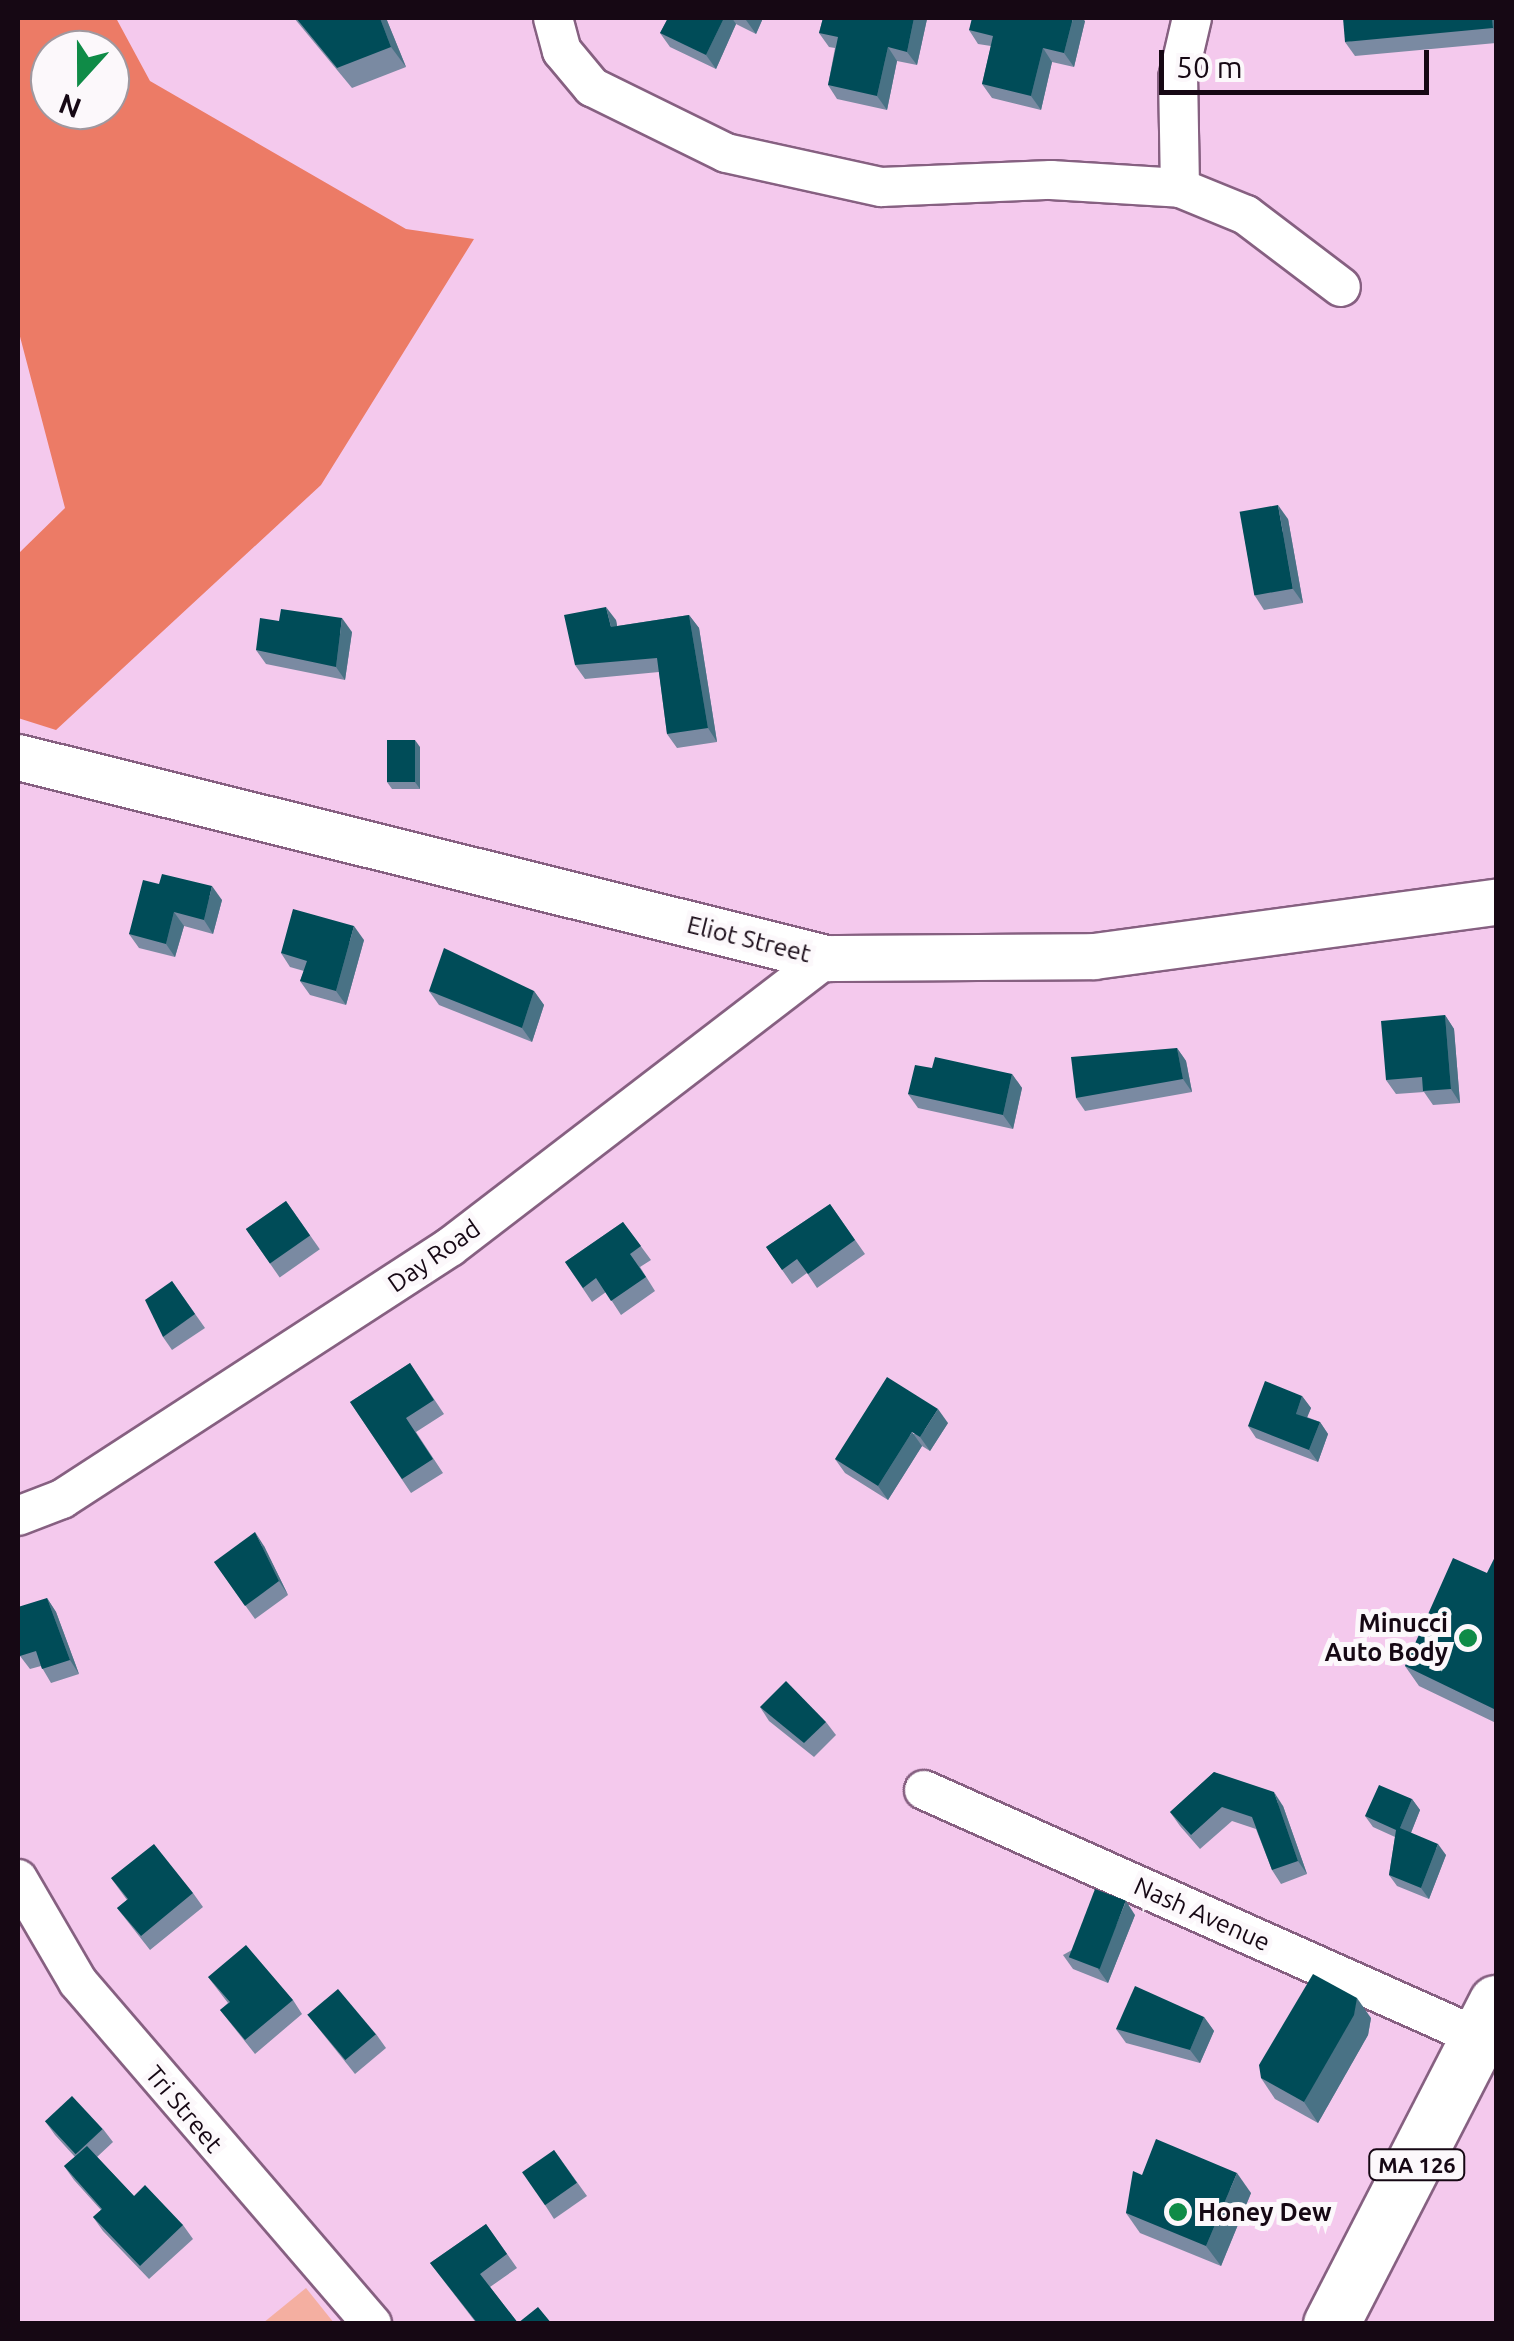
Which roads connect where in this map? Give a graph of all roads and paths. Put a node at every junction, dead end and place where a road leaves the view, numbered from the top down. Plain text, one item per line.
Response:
1 (554, 18) edge
2 (1192, 18) edge
3 (1180, 188) junction
4 (1342, 287) dead end
5 (18, 756) edge
6 (1496, 902) edge
7 (826, 958) junction
8 (18, 1516) edge
9 (924, 1790) dead end
10 (18, 1879) edge
11 (1488, 2021) edge
12 (372, 2324) edge
13 (1331, 2324) edge

1 - 3 street
2 - 3 street
3 - 4 street
5 - 7 street, Eliot Street
6 - 7 street, Eliot Street
7 - 8 street, Day Road
9 - 11 street, Nash Avenue
10 - 12 street, Tri Street
11 - 13 main road, MA 126

